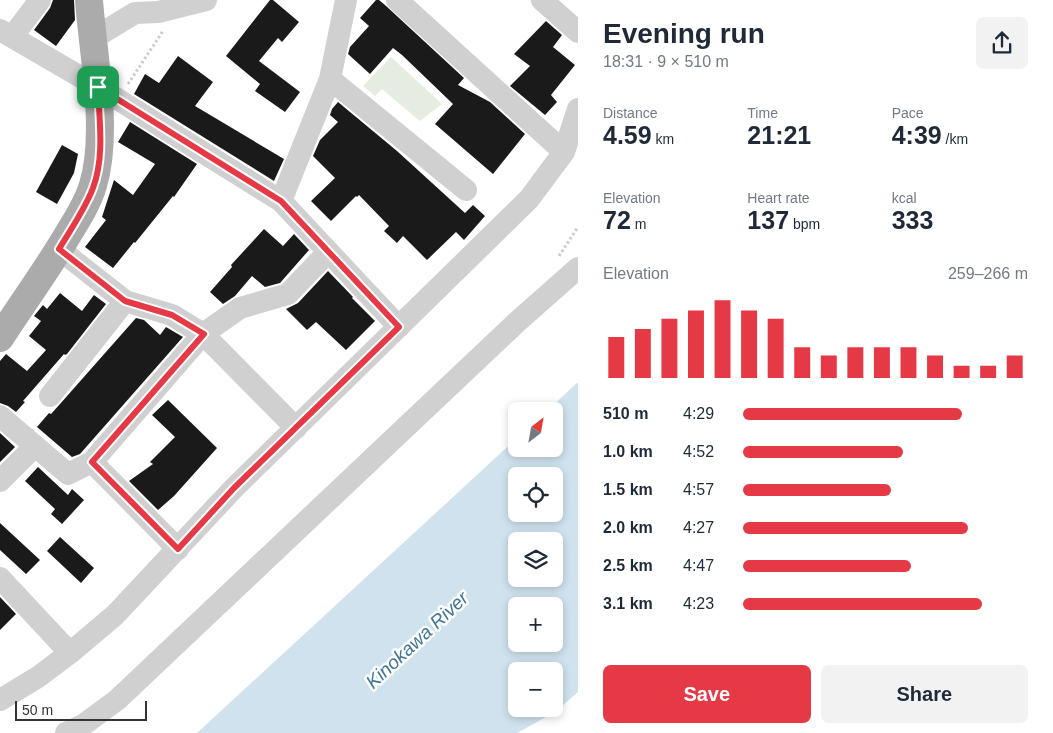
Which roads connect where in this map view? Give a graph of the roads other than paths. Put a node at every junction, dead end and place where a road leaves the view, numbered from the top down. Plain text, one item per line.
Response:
1 (40, 0) edge
2 (89, 0) edge
3 (346, 0) edge
4 (397, 0) edge
5 (542, 0) edge
6 (196, 2) edge
7 (578, 32) edge
8 (6, 34) edge
9 (92, 39) junction
10 (330, 79) junction
11 (108, 93) junction
12 (578, 109) edge
13 (564, 152) junction
14 (466, 190) dead end
15 (281, 201) junction
16 (59, 249) junction
17 (328, 252) junction
18 (578, 268) edge
19 (125, 301) junction
20 (399, 327) junction
21 (204, 334) junction
22 (0, 338) edge
23 (50, 396) dead end
24 (0, 416) edge
25 (296, 428) junction
26 (35, 446) junction
27 (92, 462) junction
28 (0, 480) edge
29 (178, 549) junction
30 (0, 578) edge
31 (70, 653) junction
32 (0, 700) edge
33 (66, 733) edge

1 - 8 street
2 - 9 main road
3 - 10 street
4 - 13 street
5 - 7 street
6 - 9 street
8 - 11 street
9 - 11 main road
10 - 14 street
10 - 15 street
11 - 15 street
11 - 16 main road
12 - 13 street
13 - 20 street
15 - 17 street
16 - 19 street
16 - 22 main road
17 - 20 street
17 - 21 street
18 - 33 street
19 - 21 street
19 - 23 street
20 - 25 street
21 - 25 street
21 - 27 street
24 - 26 street
25 - 29 street
26 - 27 street
26 - 28 street
27 - 29 street
29 - 31 street
30 - 31 street
31 - 32 street

